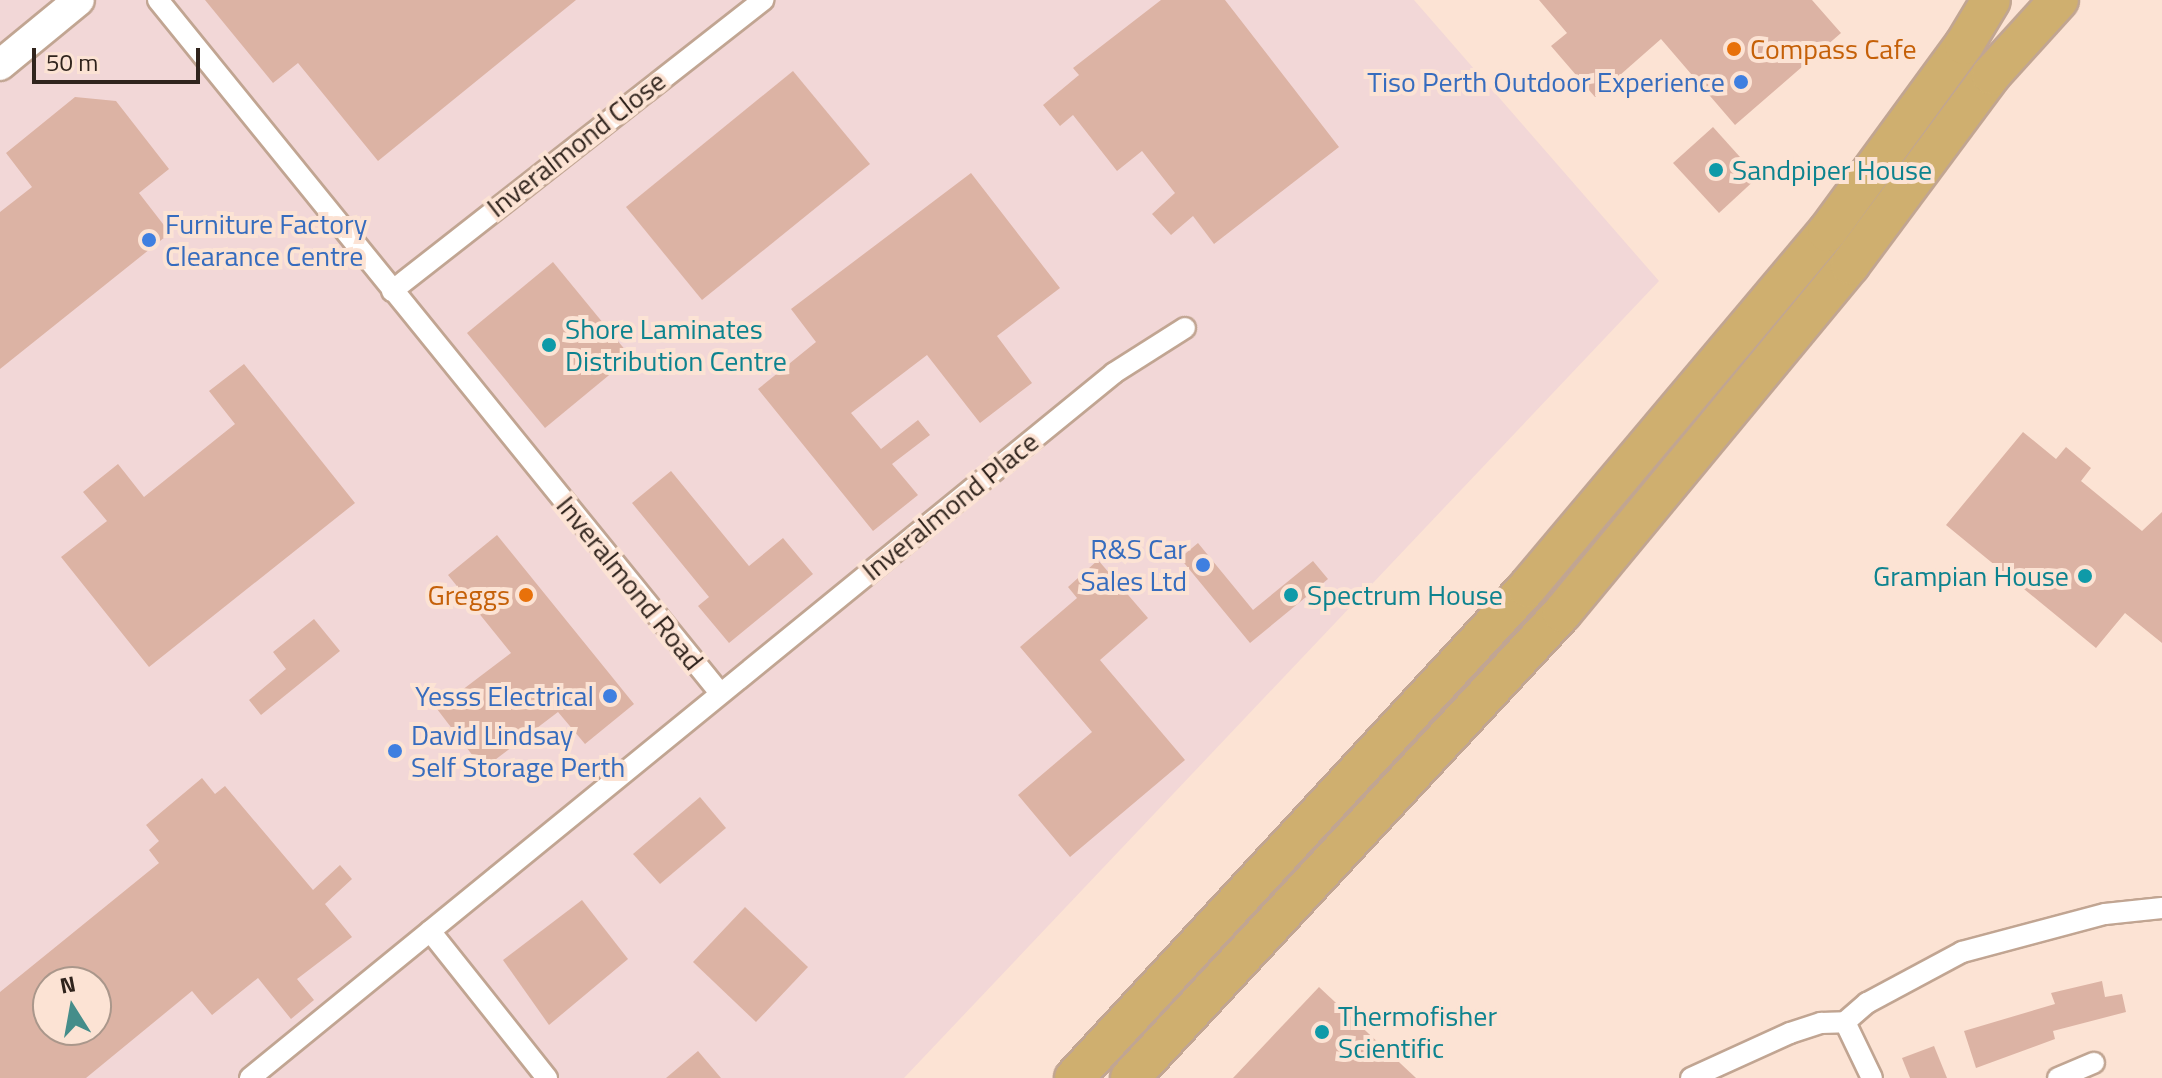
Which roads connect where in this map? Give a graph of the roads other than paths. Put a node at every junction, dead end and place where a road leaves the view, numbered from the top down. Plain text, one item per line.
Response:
1 (79, 0) edge
2 (158, 0) edge
3 (763, 0) edge
4 (1991, 0) edge
5 (2059, 0) edge
6 (0, 65) edge
7 (392, 291) junction
8 (1185, 328) dead end
9 (720, 693) junction
10 (2162, 908) edge
11 (430, 931) junction
12 (1845, 1022) junction
13 (2094, 1063) dead end
14 (250, 1078) edge
15 (547, 1078) edge
16 (1074, 1078) edge
17 (1130, 1078) edge
18 (1691, 1078) edge
19 (1872, 1078) edge
20 (2061, 1078) edge

1 - 6 street
2 - 7 street, Inveralmond Road
3 - 7 street, Inveralmond Close
4 - 16 highway
5 - 17 highway
7 - 9 street, Inveralmond Road
8 - 9 street, Inveralmond Place
9 - 11 street, Inveralmond Road
10 - 12 street
11 - 14 street, Inveralmond Road
11 - 15 street
12 - 18 street
12 - 19 street
13 - 20 street

